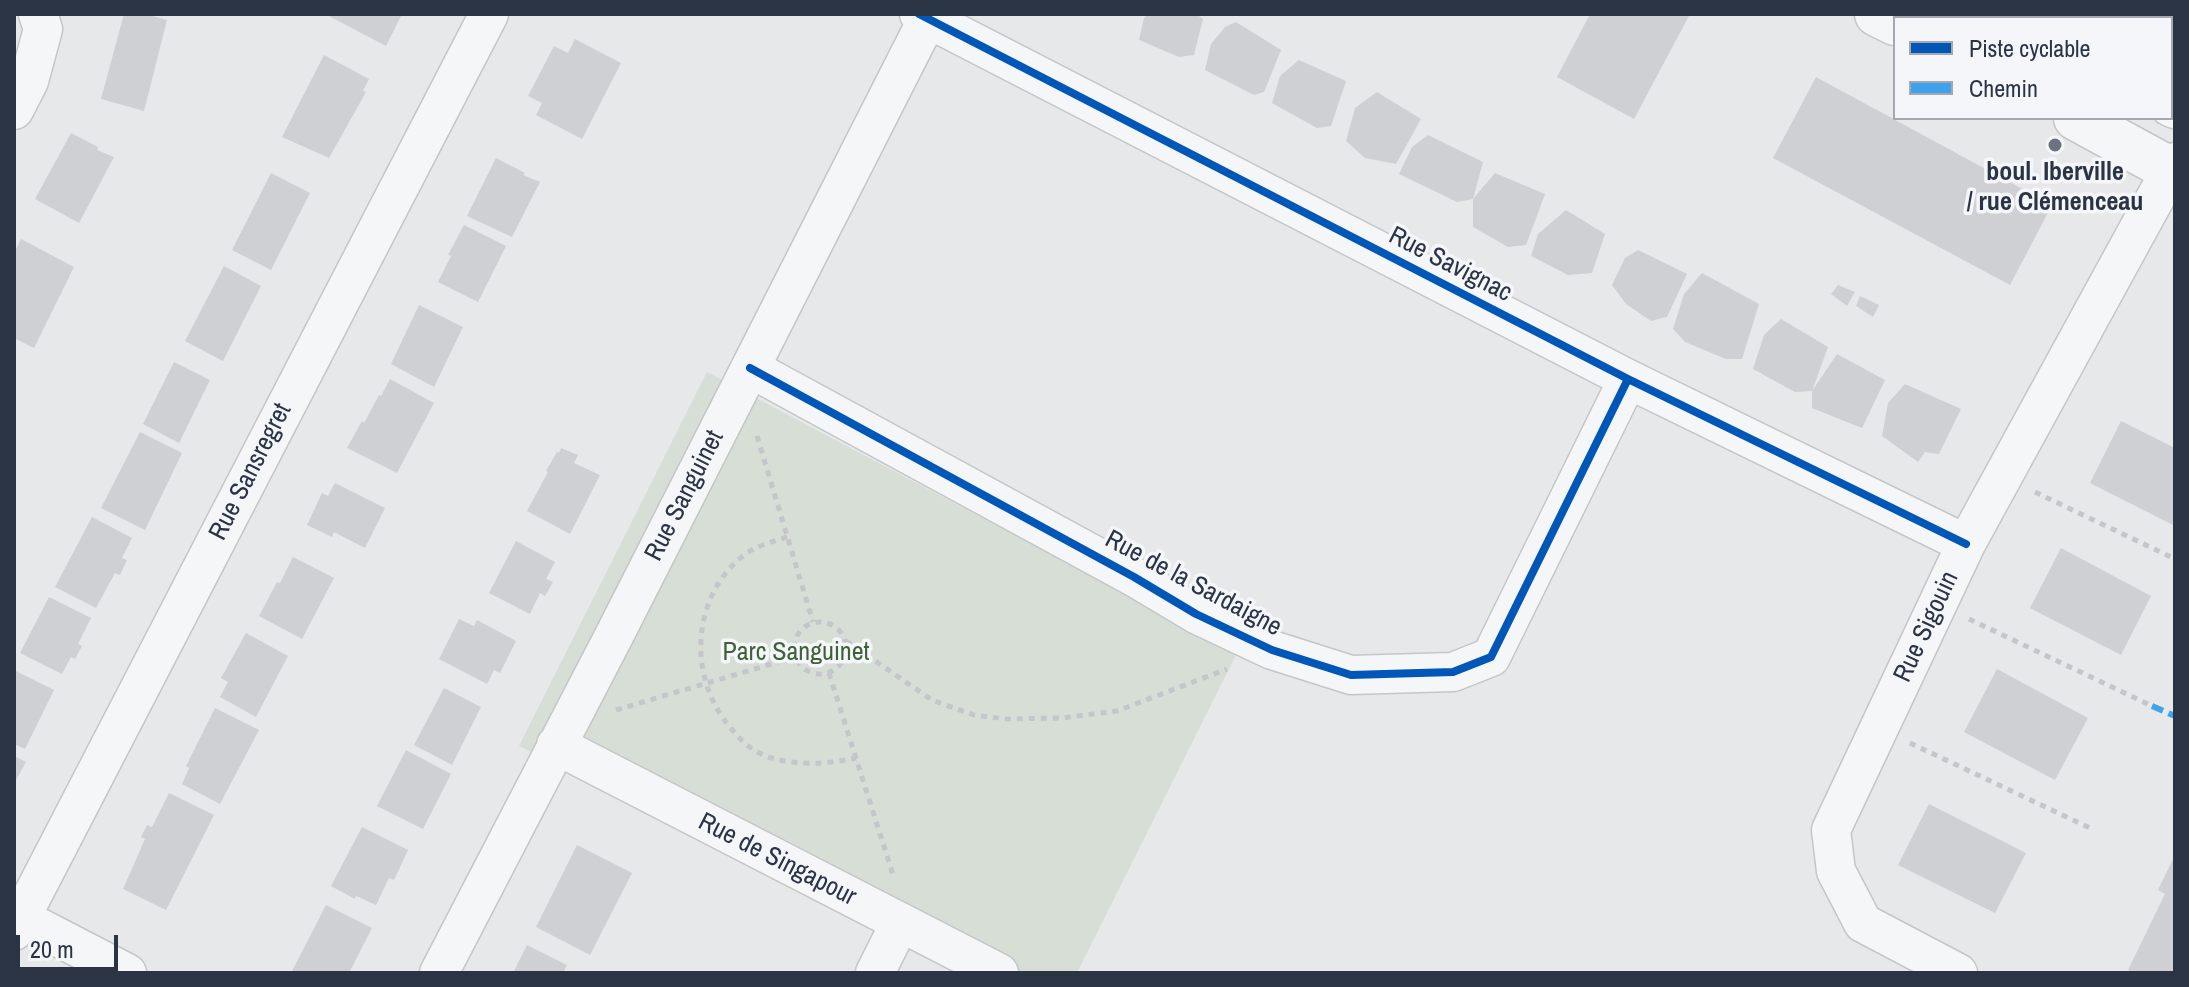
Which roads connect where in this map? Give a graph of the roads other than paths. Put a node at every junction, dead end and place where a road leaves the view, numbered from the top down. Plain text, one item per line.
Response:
1 (38, 14) edge
2 (489, 14) edge
3 (924, 16) edge
4 (14, 110) edge
5 (2080, 120) edge
6 (2174, 168) edge
7 (746, 376) junction
8 (1628, 379) junction
9 (1966, 544) junction
10 (561, 735) junction
11 (17, 924) edge
12 (905, 926) junction
13 (127, 973) edge
14 (439, 973) edge
15 (875, 973) edge
16 (999, 973) edge
17 (1958, 973) edge

1 - 4 street
2 - 11 street, Rue Sansregret
3 - 7 street, Rue Sanguinet
3 - 8 street, Rue Savignac
5 - 6 street
6 - 9 street, Rue Sigouin
7 - 8 street, Rue de la Sardaigne
7 - 10 street, Rue Sanguinet
8 - 9 street, Rue Savignac
9 - 17 street, Rue Sigouin
10 - 12 street, Rue de Singapour
10 - 14 street, Rue Sanguinet
11 - 13 street
12 - 15 street
12 - 16 street, Rue de Singapour

